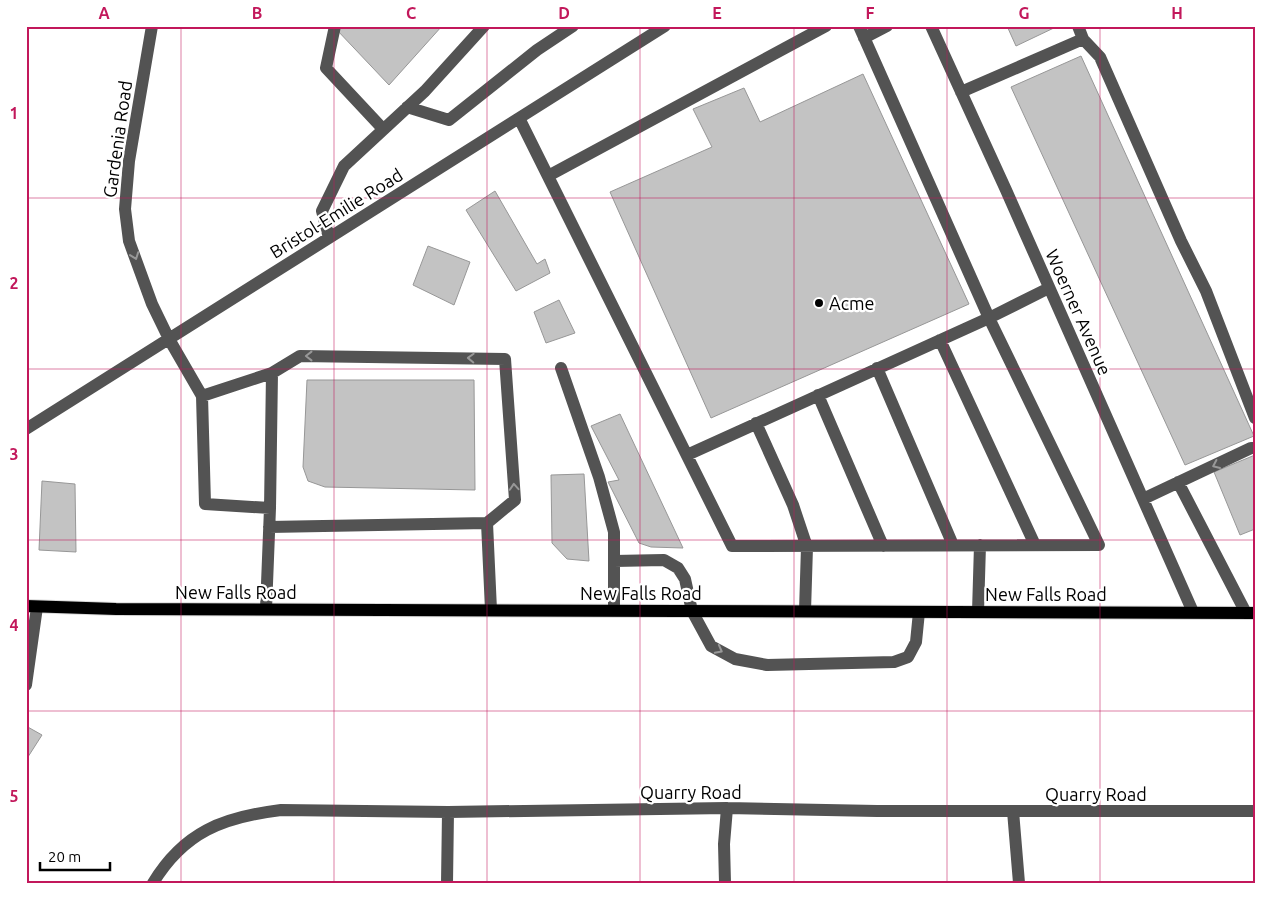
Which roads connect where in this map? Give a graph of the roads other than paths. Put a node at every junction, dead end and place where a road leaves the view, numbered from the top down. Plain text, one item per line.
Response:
1 (152, 26) edge
2 (335, 26) edge
3 (484, 26) edge
4 (573, 26) edge
5 (826, 26) edge
6 (858, 26) edge
7 (886, 26) edge
8 (931, 26) edge
9 (1078, 26) edge
10 (661, 27) edge
11 (864, 38) junction
12 (1083, 39) junction
13 (961, 92) junction
14 (407, 107) junction
15 (519, 118) junction
16 (383, 129) junction
17 (548, 176) junction
18 (329, 238) junction
19 (1049, 288) junction
20 (989, 318) junction
21 (169, 339) junction
22 (940, 340) junction
23 (561, 368) dead end
24 (877, 368) junction
25 (272, 373) junction
26 (818, 395) junction
27 (202, 396) junction
28 (1255, 418) edge
29 (756, 423) junction
30 (26, 430) edge
31 (1255, 448) edge
32 (687, 455) junction
33 (1178, 482) junction
34 (1143, 499) junction
35 (270, 508) junction
36 (487, 523) junction
37 (269, 527) junction
38 (953, 545) junction
39 (980, 545) junction
40 (1035, 545) junction
41 (807, 546) junction
42 (883, 546) junction
43 (614, 562) junction
44 (32, 606) edge
45 (266, 609) junction
46 (491, 610) junction
47 (614, 610) junction
48 (692, 611) junction
49 (806, 611) junction
50 (919, 612) junction
51 (978, 612) junction
52 (1193, 612) junction
53 (1250, 613) edge
54 (26, 685) edge
55 (727, 808) junction
56 (1014, 811) junction
57 (1255, 811) edge
58 (448, 812) junction
59 (153, 883) edge
60 (447, 883) edge
61 (725, 883) edge
62 (1018, 883) edge

1 -> 21 street, Gardenia Road
2 - 16 street
3 - 14 street
4 - 14 street
5 - 17 street
6 - 11 street
7 - 11 street
8 - 13 street, Woerner Avenue
9 - 12 street
10 - 15 street, Bristol-Emilie Road
11 - 20 street
12 - 13 street
12 - 28 street
13 - 19 street, Woerner Avenue
14 - 16 street
15 - 17 street
15 - 18 street, Bristol-Emilie Road
16 - 18 street
17 - 32 street
18 - 21 street, Bristol-Emilie Road
19 - 20 street
19 - 34 street, Woerner Avenue
20 - 22 street
20 - 40 street
21 - 27 street, Gardenia Road
21 - 30 street, Bristol-Emilie Road
22 - 24 street
22 - 40 street
23 - 43 street
24 - 26 street
24 - 38 street
25 - 27 street
25 - 35 street
36 -> 25 street
26 - 29 street
26 - 42 street
27 - 35 street
29 - 32 street
29 - 41 street
31 -> 33 street
32 - 41 street
33 - 34 street
33 - 53 street
34 - 52 street, Woerner Avenue
35 - 37 street
36 - 37 street
36 - 46 street
37 - 45 street
38 - 39 street
38 - 42 street
39 - 40 street
39 - 51 street
41 - 42 street
41 - 49 street
43 - 47 street
43 - 48 street
44 - 45 main road, New Falls Road
44 - 54 street
45 - 46 main road, New Falls Road
46 - 47 main road, New Falls Road
47 - 48 main road, New Falls Road
48 - 49 main road, New Falls Road
48 -> 50 street
49 - 50 main road, New Falls Road
50 - 51 main road, New Falls Road
51 - 52 main road, New Falls Road
52 - 53 main road, New Falls Road
55 - 56 street, Quarry Road
55 - 58 street, Quarry Road
55 - 61 street
56 - 57 street, Quarry Road
56 - 62 street
58 - 59 street, Quarry Road
58 - 60 street

